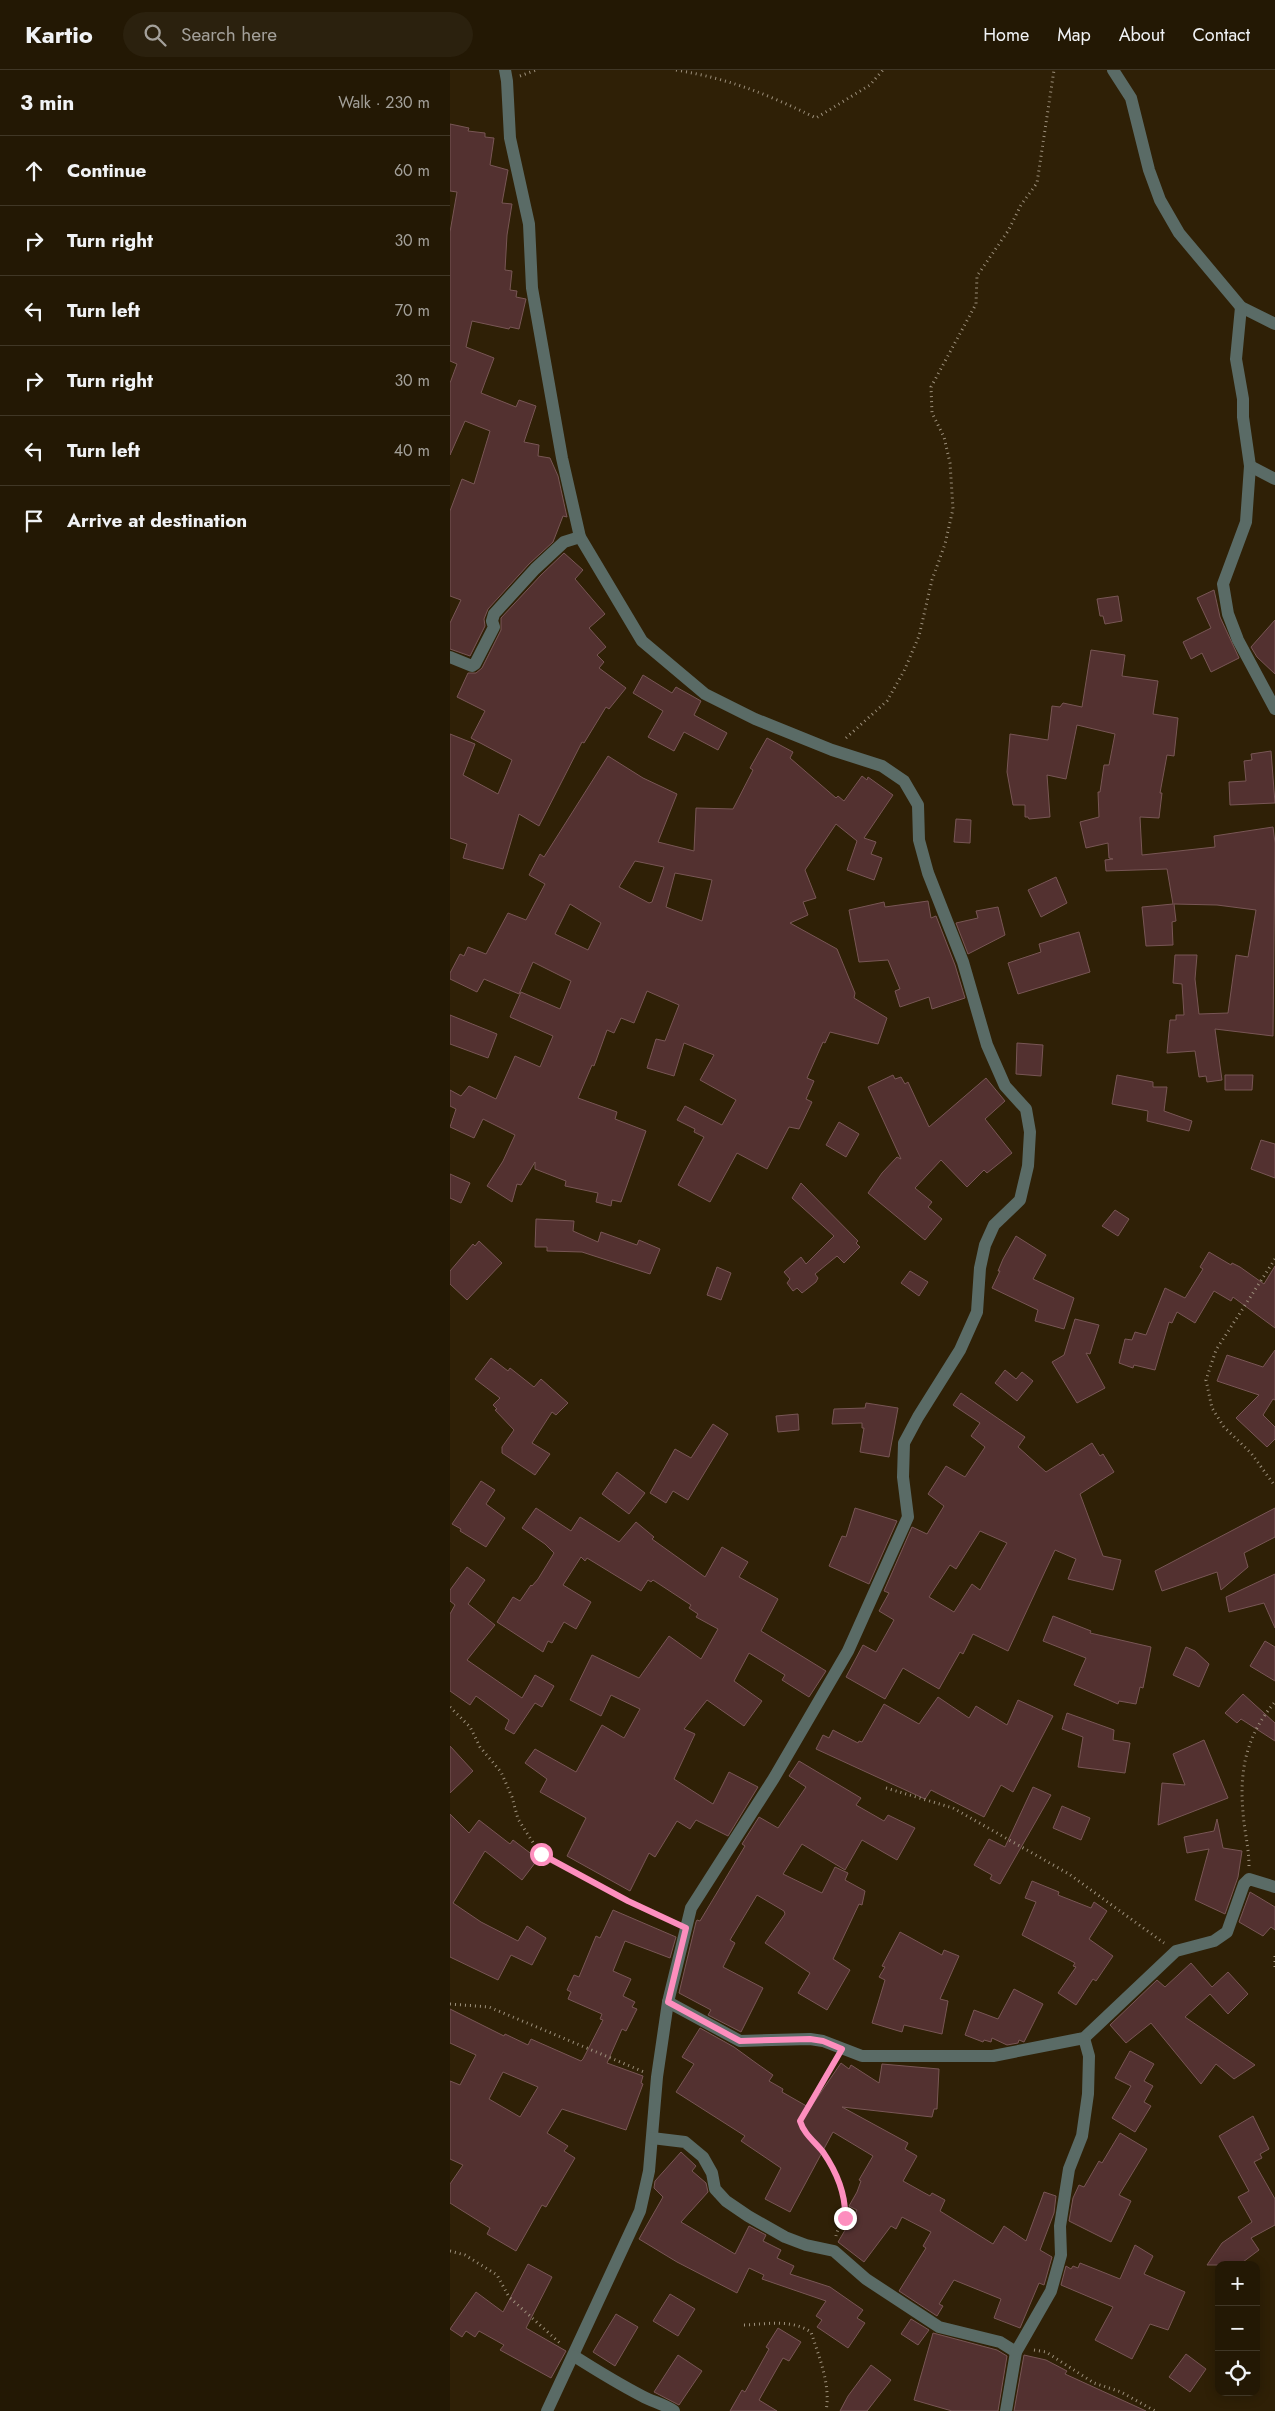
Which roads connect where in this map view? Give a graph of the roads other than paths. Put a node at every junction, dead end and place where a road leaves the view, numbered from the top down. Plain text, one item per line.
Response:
1 (505, 70) edge
2 (1113, 70) edge
3 (1241, 307) junction
4 (1275, 324) edge
5 (1250, 466) junction
6 (1275, 479) edge
7 (580, 537) junction
8 (450, 657) edge
9 (1275, 709) edge
10 (1275, 1886) edge
11 (668, 2002) junction
12 (1084, 2038) junction
13 (652, 2138) junction
14 (1016, 2352) junction
15 (574, 2356) junction
16 (547, 2411) edge
17 (674, 2411) edge
18 (1006, 2411) edge

1 - 7 street
2 - 3 street
3 - 4 street
3 - 5 street
5 - 6 street
5 - 9 street
7 - 8 street
7 - 11 street
10 - 12 street
11 - 12 street
11 - 13 street
12 - 14 street
13 - 14 street
13 - 15 street
14 - 18 street
15 - 16 street
15 - 17 street

